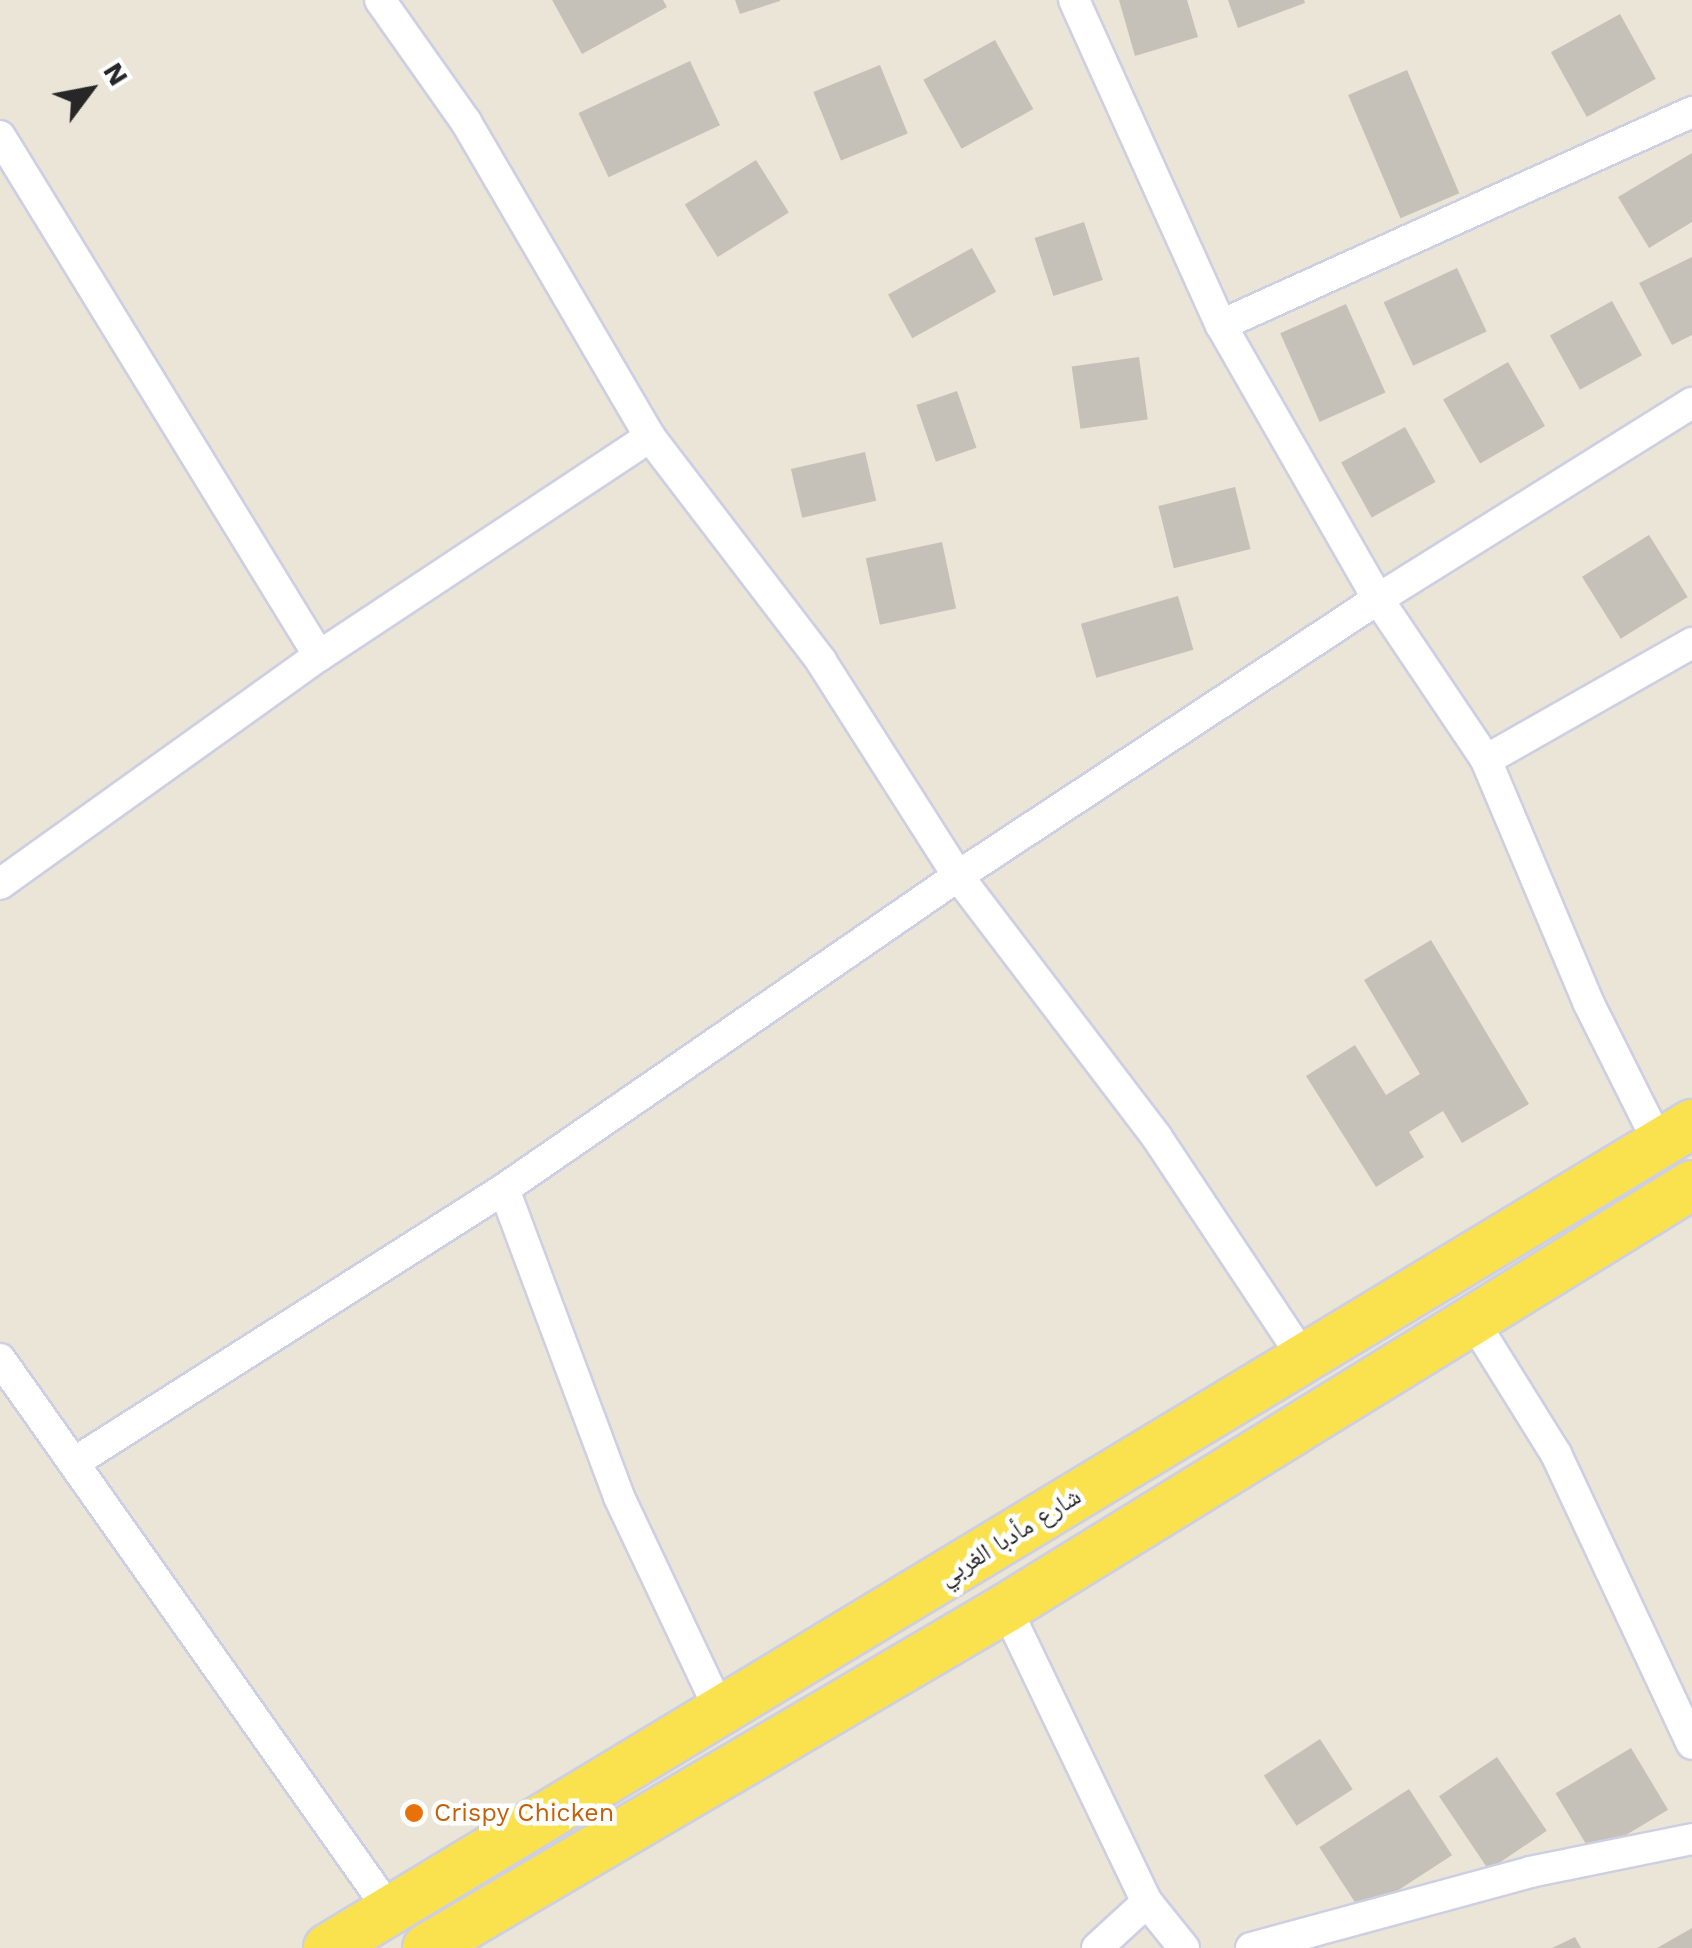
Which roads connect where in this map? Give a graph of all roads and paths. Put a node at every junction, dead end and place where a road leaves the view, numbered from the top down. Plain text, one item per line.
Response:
1 (380, 0) edge
2 (1074, 0) edge
3 (1692, 112) edge
4 (0, 136) edge
5 (1221, 325) junction
6 (1692, 403) edge
7 (650, 437) junction
8 (1378, 599) junction
9 (1692, 643) edge
10 (319, 656) junction
11 (1486, 760) junction
12 (958, 876) junction
13 (0, 884) edge
14 (1675, 1134) edge
15 (1692, 1185) edge
16 (504, 1189) junction
17 (1472, 1319) junction
18 (1302, 1356) junction
19 (0, 1359) edge
20 (74, 1462) junction
21 (1006, 1608) junction
22 (721, 1713) junction
23 (1692, 1744) edge
24 (1692, 1839) edge
25 (1148, 1902) junction
26 (388, 1908) junction
27 (328, 1948) edge
28 (427, 1948) edge
29 (1096, 1948) edge
30 (1184, 1948) edge
31 (1251, 1948) edge

1 - 7 street
2 - 5 street
3 - 5 street
4 - 10 street
5 - 8 street
6 - 8 street
7 - 10 street
7 - 12 street
8 - 11 street
8 - 12 street
9 - 11 street
10 - 13 street
11 - 14 street
12 - 16 street
12 - 18 street
14 - 18 main road, شارع مأدبا الغربي
15 - 17 main road
16 - 20 street
16 - 22 street
17 - 21 main road
17 - 23 street
18 - 22 main road, شارع مأدبا الغربي
19 - 20 street
20 - 26 street
21 - 25 street
21 - 28 main road
22 - 26 main road, شارع مأدبا الغربي
24 - 31 street
25 - 29 street
25 - 30 street
26 - 27 main road, شارع مأدبا الغربي

